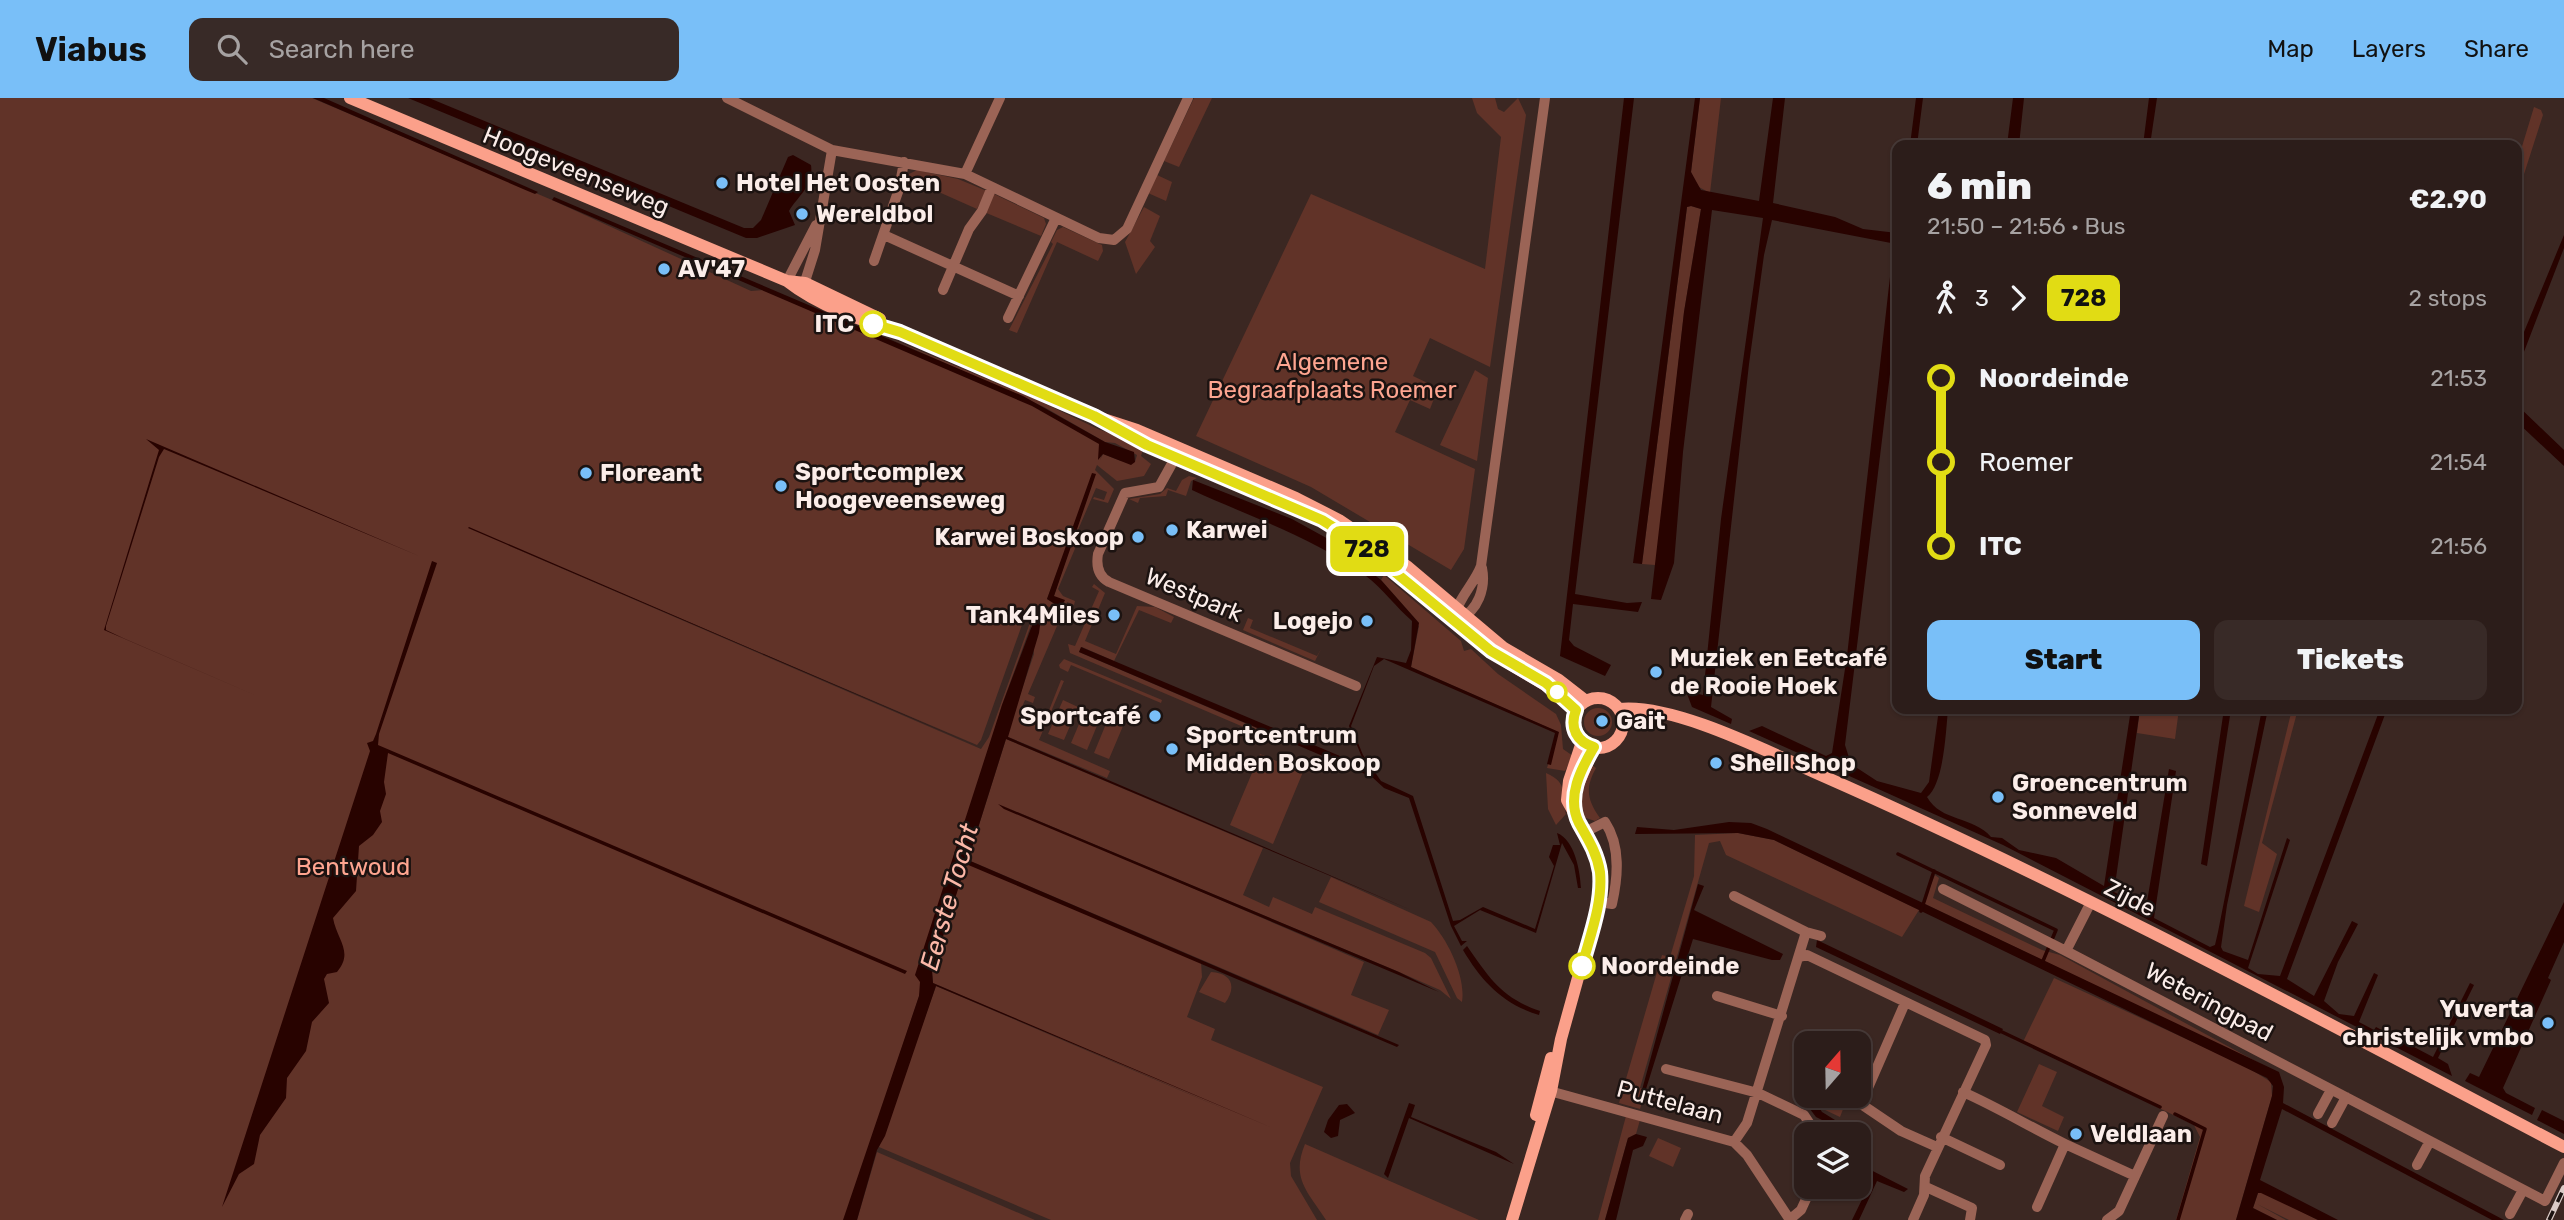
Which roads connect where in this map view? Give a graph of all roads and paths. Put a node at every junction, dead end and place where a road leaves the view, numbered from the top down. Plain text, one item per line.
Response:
1 (350, 98) edge
2 (727, 98) edge
3 (1000, 98) edge
4 (1188, 98) edge
5 (1545, 98) edge
6 (832, 150) junction
7 (904, 162) junction
8 (965, 174) junction
9 (992, 187) junction
10 (1056, 218) junction
11 (819, 219) junction
12 (884, 235) junction
13 (874, 261) dead end
14 (952, 266) junction
15 (787, 281) junction
16 (803, 288) junction
17 (943, 290) dead end
18 (1019, 296) junction
19 (1008, 318) dead end
20 (1178, 453) junction
21 (1459, 615) junction
22 (1356, 686) dead end
23 (1581, 706) junction
24 (1621, 716) junction
25 (1588, 744) junction
26 (1581, 826) junction
27 (1943, 889) dead end
28 (1734, 897) dead end
29 (1599, 902) junction
30 (2091, 902) junction
31 (1806, 932) junction
32 (1821, 936) dead end
33 (2066, 951) junction
34 (1800, 957) junction
35 (1717, 996) dead end
36 (1905, 1003) junction
37 (1782, 1016) junction
38 (1667, 1069) dead end
39 (1546, 1090) junction
40 (2332, 1090) junction
41 (1963, 1092) junction
42 (1758, 1093) junction
43 (2346, 1097) junction
44 (2318, 1114) dead end
45 (2163, 1116) dead end
46 (1809, 1122) edge
47 (2332, 1123) dead end
48 (2430, 1141) junction
49 (1734, 1142) junction
50 (1939, 1142) junction
51 (2065, 1144) junction
52 (2564, 1147) edge
53 (2564, 1163) edge
54 (2000, 1165) dead end
55 (2417, 1166) dead end
56 (2135, 1176) junction
57 (1926, 1187) junction
58 (2523, 1190) junction
59 (1806, 1199) edge
60 (2037, 1207) dead end
61 (2510, 1214) dead end
62 (1512, 1220) edge
63 (1790, 1220) edge
64 (1913, 1220) edge
65 (1970, 1220) edge
66 (2107, 1220) edge

1 - 15 main road, Hoogeveenseweg
2 - 6 street
3 - 8 street
4 - 10 street
5 - 21 street
6 - 7 street
6 - 11 street
7 - 8 street
7 - 12 street
8 - 9 street
9 - 10 street
9 - 14 street
10 - 18 street
11 - 15 street
11 - 16 street
12 - 13 street
12 - 14 street
14 - 17 street
14 - 18 street
15 - 16 main road, Hoogeveenseweg
16 - 20 main road, Hoogeveenseweg
18 - 19 street
20 - 21 main road, Hoogeveenseweg
20 - 22 street, Westpark
21 - 23 main road, Hoogeveenseweg
23 - 24 main road
23 - 25 main road
24 - 25 main road
24 - 30 main road, Zijde
25 - 26 main road
26 - 29 main road
26 - 29 street
27 - 33 street, Weteringpad
28 - 31 street
29 - 39 main road
30 - 33 street
30 - 52 main road, Zijde
31 - 32 street
31 - 34 street
33 - 40 street, Weteringpad
34 - 36 street
34 - 37 street
35 - 37 street
36 - 41 street
36 - 50 street
37 - 42 street
38 - 42 street
39 - 49 street, Puttelaan
39 - 62 main road
40 - 43 street, Weteringpad
40 - 44 street
41 - 50 street
41 - 51 street
42 - 46 street
42 - 49 street
43 - 47 street
43 - 48 street, Weteringpad
45 - 56 street
48 - 55 street
48 - 58 street, Weteringpad
49 - 63 street, Puttelaan
50 - 54 street
50 - 57 street
51 - 56 street
51 - 60 street
53 - 58 street, Weteringpad
56 - 66 street
57 - 64 street
57 - 65 street
58 - 61 street
59 - 63 street

